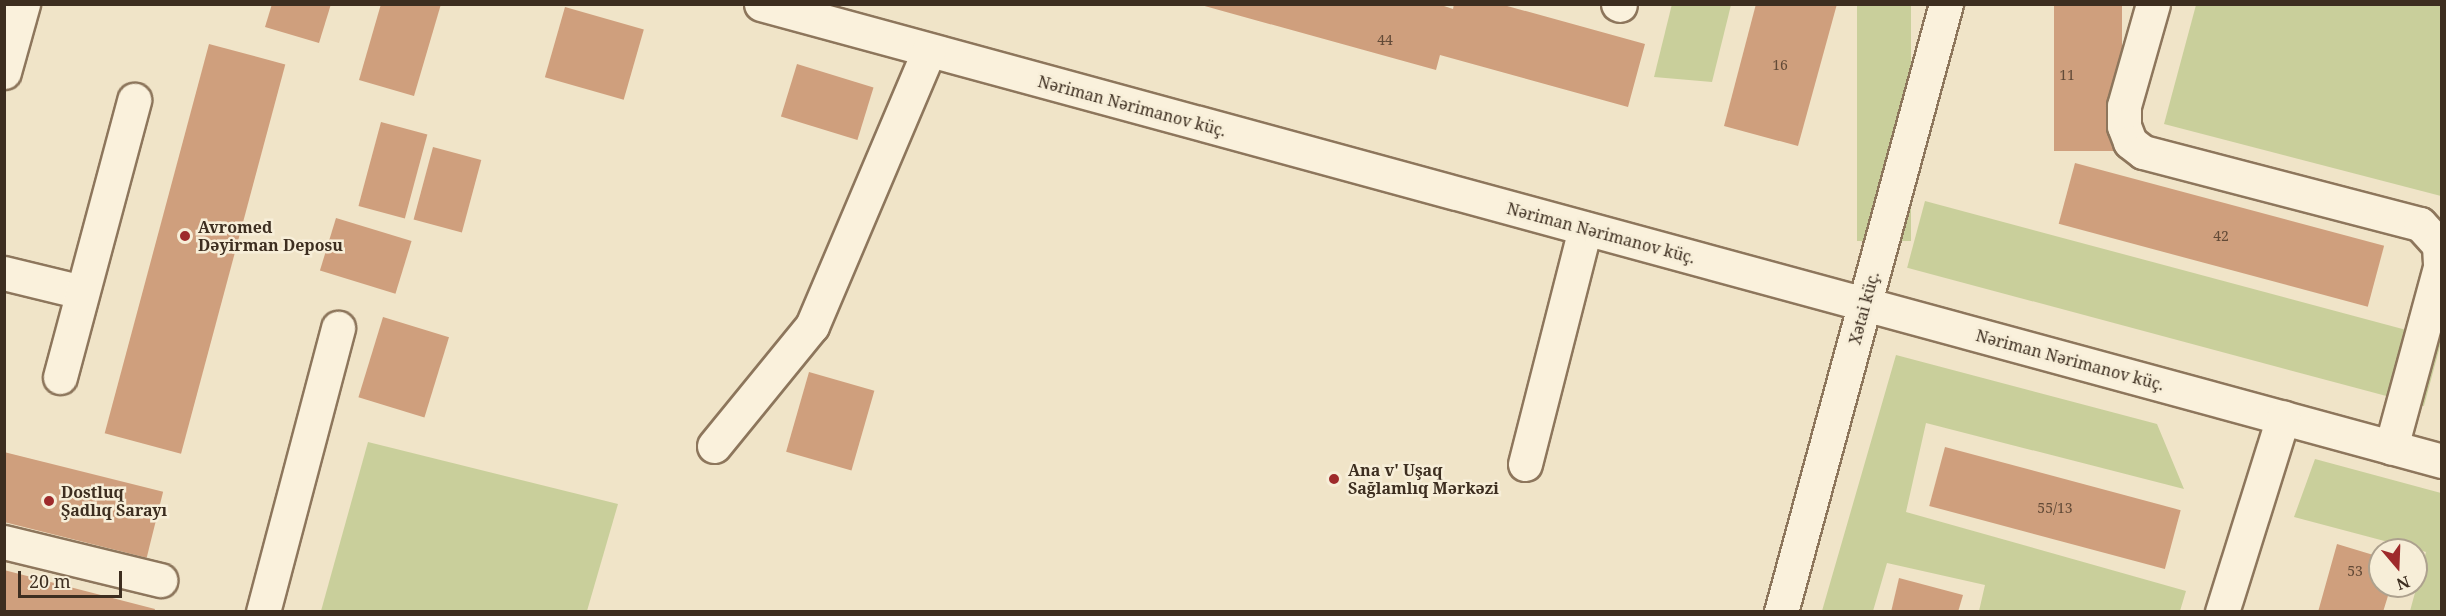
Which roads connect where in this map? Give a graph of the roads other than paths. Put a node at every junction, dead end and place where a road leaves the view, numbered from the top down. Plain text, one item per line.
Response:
1 (23, 4) edge
2 (761, 4) edge
3 (1946, 4) edge
4 (2153, 4) edge
5 (829, 14) edge
6 (928, 51) junction
7 (4, 72) edge
8 (134, 100) dead end
9 (1585, 229) junction
10 (4, 273) edge
11 (82, 292) junction
12 (1865, 305) junction
13 (338, 328) dead end
14 (60, 377) dead end
15 (2283, 417) junction
16 (714, 446) dead end
17 (2391, 447) junction
18 (2442, 461) edge
19 (1525, 464) dead end
20 (4, 542) edge
21 (160, 580) dead end
22 (262, 612) edge
23 (1781, 612) edge
24 (2222, 612) edge

1 - 7 street
2 - 5 street, Nəriman Nərimanov küç.
3 - 12 street, Xətai küç.
4 - 17 street
5 - 6 street, Nəriman Nərimanov küç.
6 - 9 street, Nəriman Nərimanov küç.
6 - 16 street
8 - 11 street
9 - 12 street, Nəriman Nərimanov küç.
9 - 19 street
10 - 11 street
11 - 14 street
12 - 15 street, Nəriman Nərimanov küç.
12 - 23 street, Xətai küç.
13 - 22 street
15 - 17 street, Nəriman Nərimanov küç.
15 - 24 street
17 - 18 street, Nəriman Nərimanov küç.
20 - 21 street

